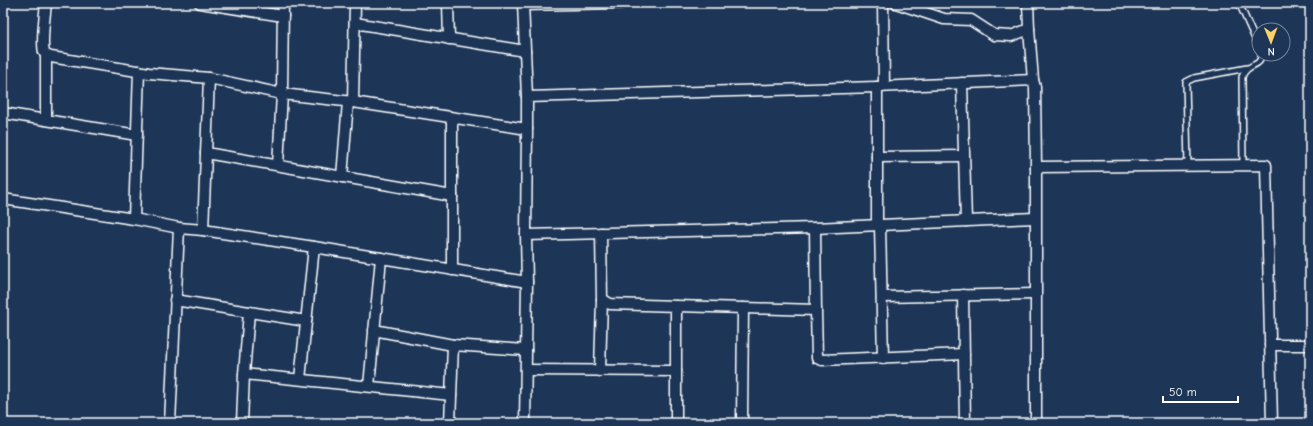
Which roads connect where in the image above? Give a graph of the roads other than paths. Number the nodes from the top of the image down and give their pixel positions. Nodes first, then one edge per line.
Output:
1 (46, 3) edge
2 (200, 3) edge
3 (283, 3) edge
4 (355, 3) edge
5 (448, 3) edge
6 (620, 3) edge
7 (882, 3) edge
8 (896, 3) edge
9 (1028, 3) edge
10 (1239, 3) edge
11 (212, 4) edge
12 (524, 4) edge
13 (282, 16) junction
14 (355, 23) junction
15 (1029, 29) junction
16 (1251, 30) edge
17 (449, 38) junction
18 (525, 51) junction
19 (46, 56) junction
20 (1258, 62) edge
21 (1247, 68) junction
22 (139, 70) junction
23 (210, 78) junction
24 (1033, 80) junction
25 (962, 84) junction
26 (880, 87) junction
27 (282, 94) junction
28 (527, 97) junction
29 (350, 102) junction
30 (3, 113) edge
31 (452, 118) junction
32 (46, 120) junction
33 (527, 129) junction
34 (137, 135) junction
35 (206, 153) junction
36 (964, 156) junction
37 (877, 157) junction
38 (278, 165) junction
39 (1242, 165) junction
40 (1188, 166) junction
41 (1036, 167) junction
42 (342, 177) junction
43 (452, 196) junction
44 (3, 199) edge
45 (1035, 218) junction
46 (134, 219) junction
47 (966, 220) junction
48 (878, 225) junction
49 (179, 228) junction
50 (815, 228) junction
51 (203, 230) junction
52 (601, 233) junction
53 (526, 235) junction
54 (314, 247) junction
55 (381, 258) junction
56 (452, 270) junction
57 (527, 282) junction
58 (1035, 294) junction
59 (963, 295) junction
60 (882, 297) junction
61 (175, 300) junction
62 (602, 300) junction
63 (676, 306) junction
64 (743, 308) junction
65 (816, 310) junction
66 (248, 312) junction
67 (306, 321) junction
68 (374, 330) junction
69 (453, 345) junction
70 (1270, 345) junction
71 (1310, 345) edge
72 (526, 350) junction
73 (964, 354) junction
74 (883, 358) junction
75 (526, 370) junction
76 (600, 371) junction
77 (676, 371) junction
78 (244, 374) junction
79 (300, 379) junction
80 (369, 386) junction
81 (451, 395) junction
82 (170, 423) edge
83 (242, 423) edge
84 (450, 423) edge
85 (525, 423) edge
86 (676, 423) edge
87 (742, 423) edge
88 (965, 423) edge
89 (1036, 423) edge
90 (1272, 423) edge

1 - 19 street
2 - 11 street
3 - 13 street
4 - 14 street
5 - 17 street
6 - 12 street
7 - 26 street
8 - 15 street
9 - 15 street
10 - 16 lane
11 - 13 street
12 - 18 street
13 - 27 street
14 - 17 street
14 - 29 street
15 - 24 street
17 - 18 street
18 - 28 street
19 - 22 street
19 - 32 street
20 - 21 lane
21 - 39 lane
21 - 40 lane
22 - 23 street
22 - 34 street
23 - 27 street
23 - 35 street
24 - 25 street
24 - 41 street
25 - 26 street
25 - 36 street
26 - 28 street
26 - 37 street
27 - 29 street
27 - 38 street
28 - 33 street
29 - 31 street
29 - 42 street
30 - 32 street
31 - 33 street
31 - 43 street
32 - 34 street
33 - 53 street
34 - 46 street
35 - 38 street
35 - 51 street
36 - 37 street
36 - 47 street
37 - 48 street
38 - 42 street
39 - 40 street
39 - 70 street
40 - 41 street
41 - 45 street
42 - 43 street
43 - 56 street
44 - 46 street
45 - 47 street
45 - 58 street
46 - 49 street
47 - 48 street
48 - 50 street
48 - 60 street
49 - 51 street
49 - 61 street
50 - 52 street
50 - 65 street
51 - 54 street
52 - 53 street
52 - 62 street
53 - 57 street
54 - 55 street
54 - 67 street
55 - 56 street
55 - 68 street
56 - 57 street
57 - 72 street
58 - 59 street
58 - 89 street
59 - 60 street
59 - 73 street
60 - 74 street
61 - 66 street
61 - 82 street
62 - 63 street
62 - 76 street
63 - 64 street
63 - 77 street
64 - 65 street
64 - 87 street
65 - 74 street
66 - 67 street
66 - 78 street
67 - 79 street
68 - 69 street
68 - 80 street
69 - 72 street
69 - 81 street
70 - 71 street
70 - 90 street
72 - 75 street
73 - 74 street
73 - 88 street
75 - 76 street
75 - 85 street
76 - 77 street
77 - 86 street
78 - 79 street
78 - 83 street
79 - 80 street
80 - 81 street
81 - 84 street

